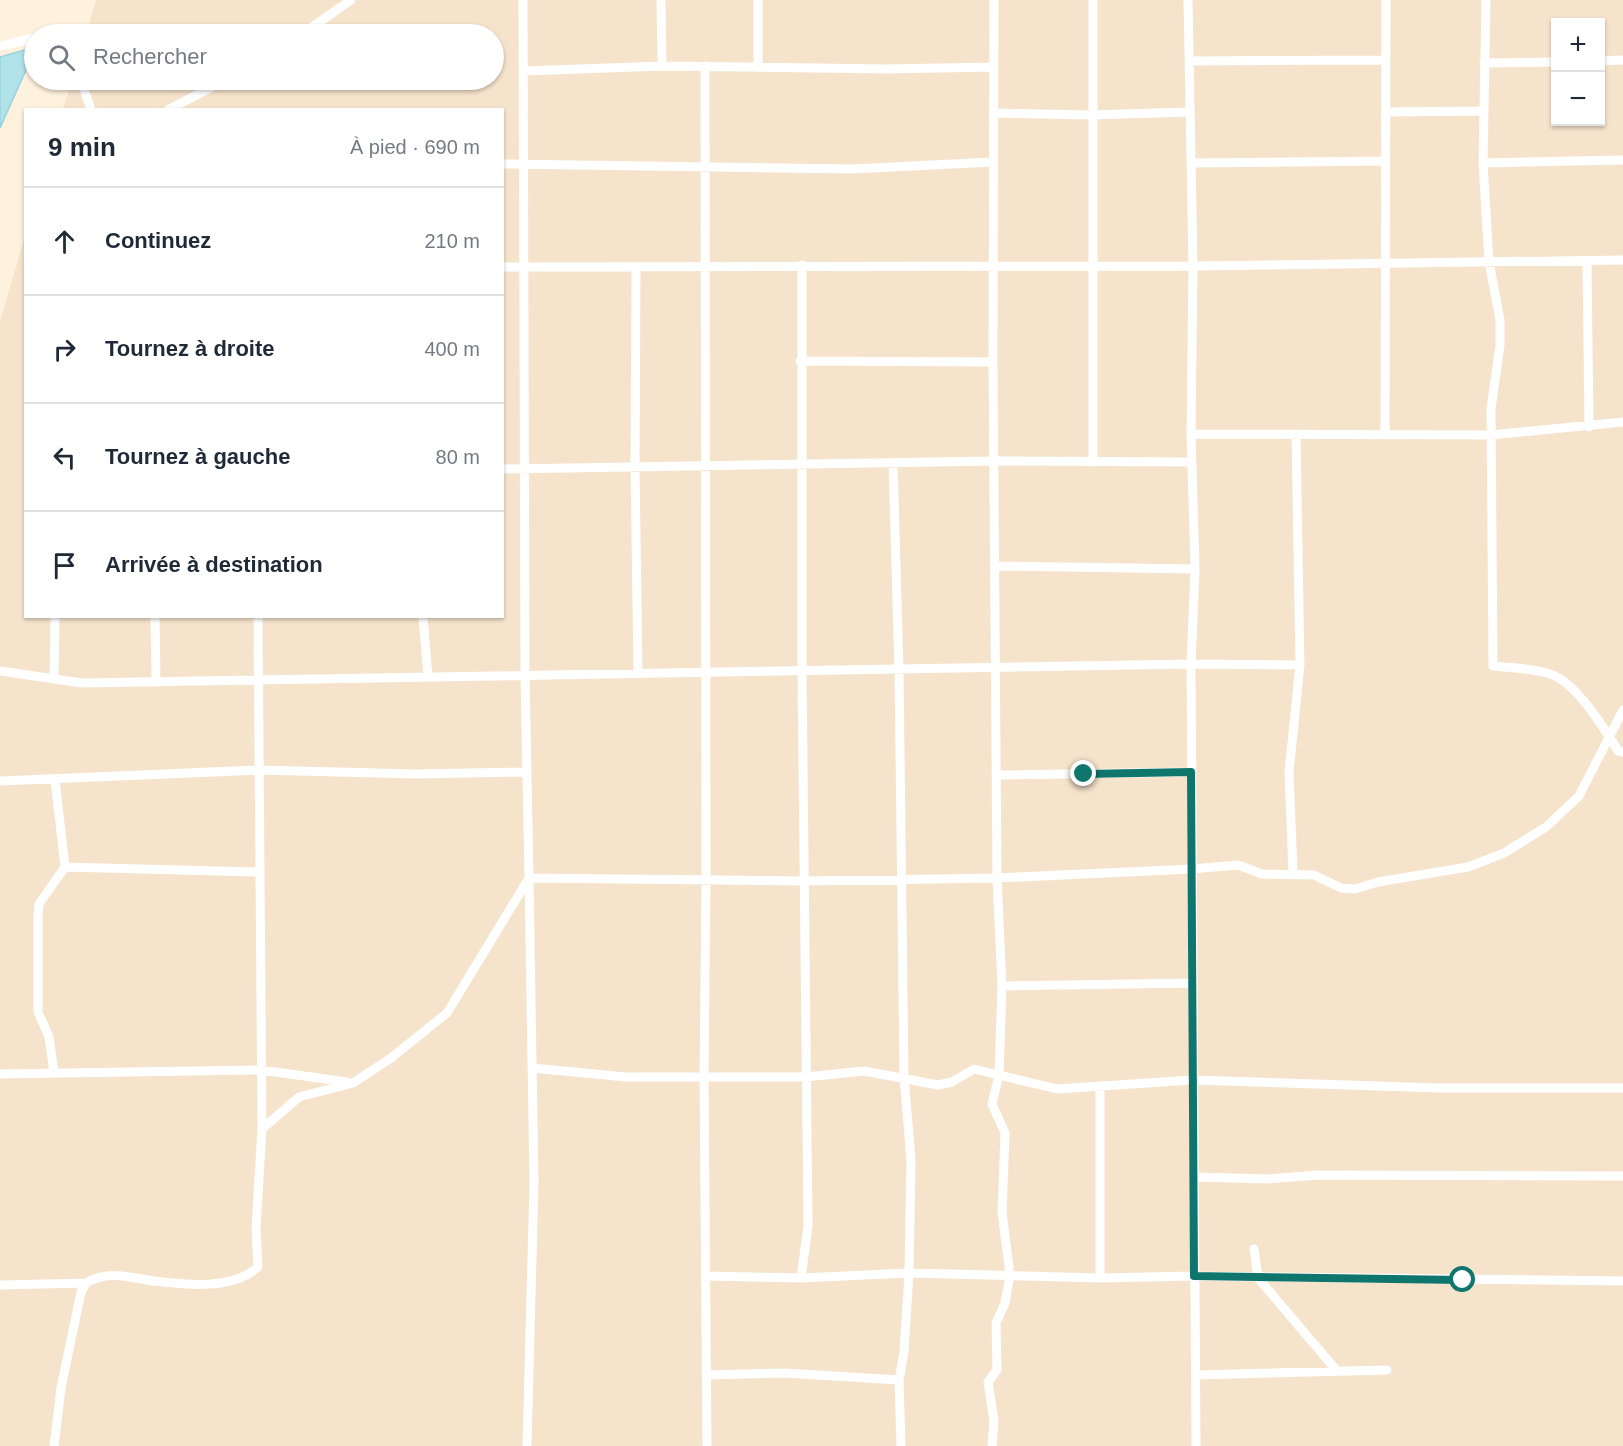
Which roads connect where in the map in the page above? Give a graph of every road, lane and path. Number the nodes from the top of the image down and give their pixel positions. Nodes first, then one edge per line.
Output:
1 (351, 0) edge
2 (523, 0) edge
3 (661, 0) edge
4 (758, 0) edge
5 (993, 0) edge
6 (1093, 0) edge
7 (1188, 0) edge
8 (1386, 0) edge
9 (1486, 0) edge
10 (316, 24) edge
11 (24, 40) edge
12 (0, 46) edge
13 (1385, 60) junction
14 (1605, 60) edge
15 (1623, 60) edge
16 (1189, 61) junction
17 (1551, 62) edge
18 (1484, 63) junction
19 (662, 66) junction
20 (705, 66) junction
21 (994, 67) junction
22 (758, 68) junction
23 (524, 71) junction
24 (84, 90) edge
25 (206, 90) edge
26 (90, 108) edge
27 (172, 108) edge
28 (1483, 111) junction
29 (1189, 112) junction
30 (1385, 112) junction
31 (993, 113) junction
32 (1092, 115) junction
33 (1623, 160) edge
34 (1384, 161) junction
35 (992, 162) junction
36 (524, 163) junction
37 (1191, 163) junction
38 (1483, 163) junction
39 (504, 164) edge
40 (704, 166) junction
41 (1623, 260) edge
42 (1587, 261) junction
43 (1489, 262) junction
44 (1387, 263) junction
45 (802, 265) junction
46 (993, 265) junction
47 (1093, 266) junction
48 (1193, 266) junction
49 (504, 267) edge
50 (525, 267) junction
51 (636, 267) junction
52 (706, 267) junction
53 (800, 361) junction
54 (993, 362) junction
55 (1623, 422) edge
56 (1589, 427) junction
57 (1191, 434) junction
58 (1296, 434) junction
59 (1385, 434) junction
60 (1491, 435) junction
61 (994, 461) junction
62 (1093, 462) junction
63 (1191, 462) junction
64 (893, 463) junction
65 (802, 464) junction
66 (706, 466) junction
67 (635, 467) junction
68 (504, 469) edge
69 (524, 469) junction
70 (996, 566) junction
71 (1195, 569) junction
72 (55, 618) edge
73 (155, 618) edge
74 (258, 618) edge
75 (423, 618) edge
76 (1191, 664) junction
77 (1300, 665) junction
78 (997, 669) junction
79 (899, 670) junction
80 (0, 671) edge
81 (802, 671) junction
82 (706, 672) junction
83 (638, 673) junction
84 (525, 675) junction
85 (428, 676) junction
86 (54, 677) junction
87 (258, 680) junction
88 (156, 682) junction
89 (1623, 710) edge
90 (1608, 735) junction
91 (1623, 752) edge
92 (259, 770) junction
93 (527, 772) junction
94 (1191, 772) junction
95 (998, 775) junction
96 (55, 780) junction
97 (0, 781) edge
98 (65, 867) junction
99 (1192, 869) junction
100 (260, 872) junction
101 (1293, 873) junction
102 (529, 878) junction
103 (997, 878) junction
104 (900, 879) junction
105 (706, 880) junction
106 (803, 881) junction
107 (1192, 982) junction
108 (1002, 986) junction
109 (532, 1068) junction
110 (261, 1070) junction
111 (54, 1072) junction
112 (0, 1074) edge
113 (999, 1075) junction
114 (704, 1077) junction
115 (806, 1077) junction
116 (903, 1077) junction
117 (1192, 1080) junction
118 (353, 1083) junction
119 (1100, 1087) junction
120 (1623, 1088) edge
121 (262, 1129) junction
122 (1623, 1176) edge
123 (1195, 1177) junction
124 (1254, 1249) dead end
125 (909, 1272) junction
126 (1010, 1275) junction
127 (707, 1276) junction
128 (1194, 1276) junction
129 (801, 1278) junction
130 (1100, 1278) junction
131 (1258, 1278) junction
132 (1623, 1281) edge
133 (86, 1283) junction
134 (0, 1285) edge
135 (1387, 1370) dead end
136 (1337, 1371) junction
137 (707, 1375) junction
138 (1196, 1375) junction
139 (898, 1380) junction
140 (54, 1446) edge
141 (527, 1446) edge
142 (707, 1446) edge
143 (901, 1446) edge
144 (992, 1446) edge
145 (1196, 1446) edge

1 - 10 street
2 - 23 street
3 - 19 street
4 - 22 street
5 - 21 street
6 - 32 street
7 - 16 street
8 - 13 street
9 - 18 street
11 - 12 street
13 - 16 street
13 - 30 street
14 - 15 street
16 - 29 street
17 - 18 street
18 - 28 street
19 - 20 street
19 - 23 street
20 - 22 street
20 - 40 street
21 - 22 street
21 - 31 street
23 - 36 street
24 - 26 street
25 - 27 street
28 - 30 street
28 - 38 street
29 - 32 street
29 - 37 street
30 - 34 street
31 - 32 street
31 - 35 street
32 - 47 street
33 - 38 street
34 - 37 street
34 - 44 street
35 - 40 street
35 - 46 street
36 - 39 street
36 - 40 street
36 - 50 street
37 - 48 street
38 - 43 street
40 - 52 street
41 - 42 street
42 - 43 street
42 - 56 street
43 - 44 street
43 - 60 street
44 - 48 street
44 - 59 street
45 - 46 street
45 - 52 street
45 - 53 street
46 - 47 street
46 - 54 street
47 - 48 street
47 - 62 street
48 - 57 street
49 - 50 street
50 - 51 street
50 - 69 street
51 - 52 street
51 - 67 street
52 - 66 street
53 - 54 street
53 - 65 street
54 - 61 street
55 - 56 street
56 - 60 street
57 - 58 street
57 - 63 street
58 - 59 street
58 - 77 street
59 - 60 street
60 - 90 street
61 - 62 street
61 - 64 street
61 - 70 street
62 - 63 street
63 - 71 street
64 - 65 street
64 - 79 street
65 - 66 street
65 - 81 street
66 - 67 street
66 - 82 street
67 - 69 street
67 - 83 street
68 - 69 street
69 - 84 street
70 - 71 street
70 - 78 street
71 - 76 street
72 - 86 street
73 - 88 street
74 - 87 street
75 - 85 street
76 - 77 street
76 - 78 street
76 - 94 street
77 - 101 street
78 - 79 street
78 - 95 street
79 - 81 street
79 - 104 street
80 - 86 street
81 - 82 street
81 - 106 street
82 - 83 street
82 - 105 street
83 - 84 street
84 - 85 street
84 - 93 street
85 - 87 street
86 - 88 street
87 - 88 street
87 - 92 street
89 - 90 street
90 - 91 street
90 - 101 street
92 - 93 street
92 - 96 street
92 - 100 street
93 - 102 street
94 - 95 street
94 - 99 street
95 - 103 street
96 - 97 street
96 - 98 street
98 - 100 street
98 - 111 street
99 - 101 street
99 - 103 street
99 - 107 street
100 - 110 street
102 - 105 street
102 - 109 street
102 - 118 street
103 - 104 street
103 - 108 street
104 - 106 street
104 - 116 street
105 - 106 street
105 - 114 street
106 - 115 street
107 - 108 street
107 - 117 street
108 - 113 street
109 - 114 street
109 - 141 street
110 - 111 street
110 - 118 street
110 - 121 street
111 - 112 street
113 - 116 street
113 - 119 street
113 - 126 street
114 - 115 street
114 - 127 street
115 - 116 street
115 - 129 street
116 - 125 street
117 - 119 street
117 - 120 street
117 - 123 street
118 - 121 street
119 - 130 street
121 - 133 street
122 - 123 street
123 - 128 street
124 - 131 street
125 - 126 street
125 - 129 street
125 - 139 street
126 - 130 street
126 - 144 street
127 - 129 street
127 - 137 street
128 - 130 street
128 - 131 street
128 - 138 street
131 - 132 street
131 - 136 street
133 - 134 street
133 - 140 street
135 - 136 street
136 - 138 street
137 - 139 street
137 - 142 street
138 - 145 street
139 - 143 street

